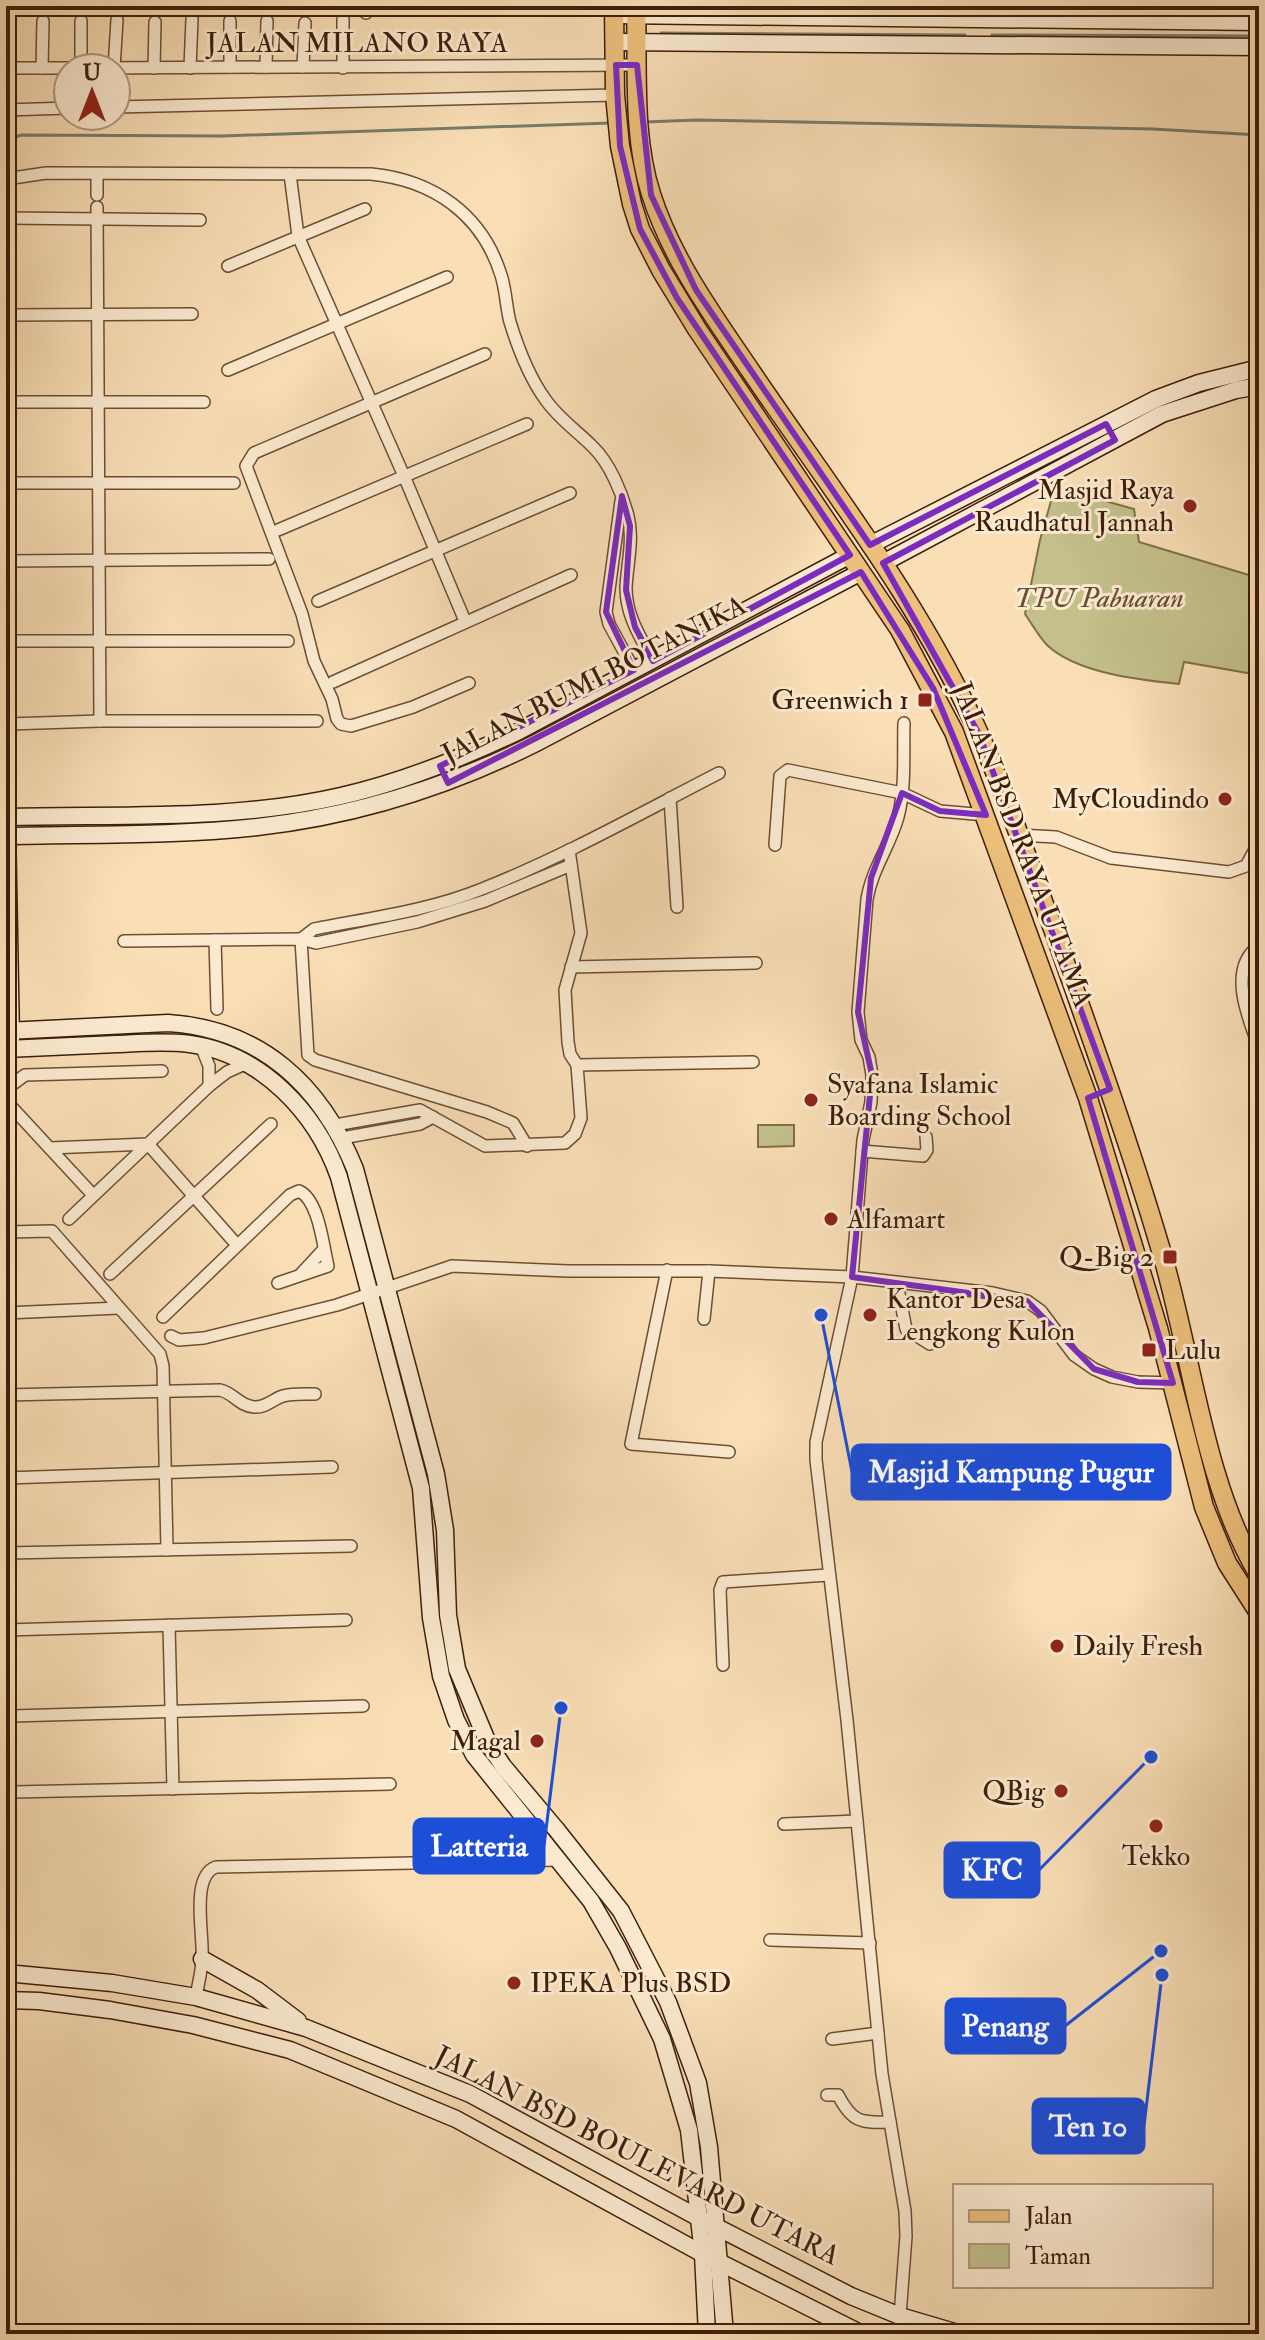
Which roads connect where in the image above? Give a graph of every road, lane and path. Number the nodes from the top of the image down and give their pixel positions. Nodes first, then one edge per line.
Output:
1 (614, 10) edge
2 (636, 11) edge
3 (192, 19) dead end
4 (343, 19) dead end
5 (117, 20) dead end
6 (978, 20) junction
7 (43, 21) dead end
8 (81, 21) dead end
9 (230, 21) dead end
10 (267, 21) dead end
11 (155, 22) dead end
12 (1259, 22) edge
13 (7, 23) edge
14 (305, 23) dead end
15 (615, 42) junction
16 (637, 43) junction
17 (978, 46) junction
18 (1259, 47) edge
19 (81, 52) edge
20 (115, 52) edge
21 (616, 65) junction
22 (637, 65) junction
23 (230, 67) junction
24 (266, 67) junction
25 (303, 67) junction
26 (6, 68) edge
27 (42, 68) junction
28 (52, 68) edge
29 (132, 68) edge
30 (154, 68) junction
31 (190, 68) junction
32 (343, 68) junction
33 (615, 98) junction
34 (132, 107) edge
35 (52, 109) edge
36 (6, 110) edge
37 (290, 174) junction
38 (97, 175) junction
39 (6, 179) edge
40 (97, 207) junction
41 (365, 209) dead end
42 (6, 218) edge
43 (200, 220) dead end
44 (298, 236) junction
45 (228, 266) dead end
46 (447, 277) dead end
47 (192, 314) dead end
48 (6, 315) edge
49 (98, 315) junction
50 (337, 322) junction
51 (485, 354) dead end
52 (1259, 368) edge
53 (228, 370) dead end
54 (1259, 386) edge
55 (6, 402) edge
56 (99, 402) junction
57 (204, 402) dead end
58 (370, 402) junction
59 (527, 424) dead end
60 (1106, 424) junction
61 (1115, 440) junction
62 (404, 476) junction
63 (99, 482) junction
64 (6, 483) edge
65 (234, 483) dead end
66 (570, 493) dead end
67 (622, 496) junction
68 (278, 530) dead end
69 (870, 545) junction
70 (435, 551) junction
71 (850, 555) junction
72 (269, 559) dead end
73 (98, 560) junction
74 (6, 561) edge
75 (883, 563) junction
76 (861, 572) junction
77 (571, 575) dead end
78 (318, 601) dead end
79 (465, 621) junction
80 (6, 641) edge
81 (99, 641) junction
82 (288, 641) dead end
83 (653, 661) junction
84 (634, 670) junction
85 (333, 682) dead end
86 (469, 683) dead end
87 (100, 721) junction
88 (317, 721) dead end
89 (904, 723) dead end
90 (8, 724) edge
91 (440, 766) junction
92 (719, 773) dead end
93 (448, 783) junction
94 (902, 793) junction
95 (670, 798) junction
96 (986, 815) junction
97 (7, 817) edge
98 (1019, 835) junction
99 (7, 836) edge
100 (1259, 842) edge
101 (775, 845) dead end
102 (569, 850) junction
103 (1254, 862) edge
104 (571, 865) junction
105 (677, 907) dead end
106 (301, 939) junction
107 (215, 940) junction
108 (124, 941) dead end
109 (1259, 946) edge
110 (756, 963) dead end
111 (571, 967) junction
112 (217, 1009) dead end
113 (9, 1031) edge
114 (201, 1046) junction
115 (1259, 1047) edge
116 (9, 1048) edge
117 (753, 1062) dead end
118 (247, 1063) junction
119 (577, 1065) junction
120 (162, 1071) dead end
121 (209, 1086) junction
122 (6, 1089) edge
123 (1110, 1089) junction
124 (1088, 1098) junction
125 (6, 1101) edge
126 (271, 1124) dead end
127 (338, 1131) junction
128 (926, 1137) dead end
129 (148, 1144) junction
130 (527, 1146) junction
131 (50, 1148) junction
132 (862, 1151) junction
133 (93, 1195) junction
134 (194, 1196) junction
135 (69, 1219) dead end
136 (6, 1232) edge
137 (237, 1245) junction
138 (667, 1270) junction
139 (709, 1271) junction
140 (110, 1274) dead end
141 (852, 1277) junction
142 (278, 1283) dead end
143 (897, 1283) junction
144 (389, 1289) junction
145 (370, 1295) junction
146 (119, 1308) junction
147 (6, 1313) edge
148 (163, 1317) dead end
149 (704, 1319) dead end
150 (171, 1336) dead end
151 (930, 1344) dead end
152 (1173, 1383) junction
153 (163, 1391) junction
154 (315, 1394) dead end
155 (6, 1395) edge
156 (729, 1452) dead end
157 (332, 1467) dead end
158 (165, 1473) junction
159 (6, 1478) edge
160 (426, 1530) junction
161 (445, 1530) junction
162 (351, 1546) dead end
163 (167, 1550) junction
164 (6, 1553) edge
165 (828, 1575) junction
166 (1259, 1575) edge
167 (1259, 1613) edge
168 (346, 1620) dead end
169 (169, 1625) junction
170 (6, 1630) edge
171 (723, 1665) dead end
172 (363, 1706) dead end
173 (171, 1711) junction
174 (12, 1716) dead end
175 (390, 1784) dead end
176 (173, 1789) junction
177 (13, 1792) dead end
178 (857, 1821) junction
179 (784, 1824) dead end
180 (560, 1860) junction
181 (770, 1940) dead end
182 (870, 1943) junction
183 (202, 1959) junction
184 (6, 1973) edge
185 (196, 1997) junction
186 (6, 2000) edge
187 (306, 2028) junction
188 (878, 2033) junction
189 (832, 2039) dead end
190 (827, 2095) dead end
191 (890, 2122) junction
192 (699, 2218) junction
193 (716, 2226) junction
194 (703, 2254) junction
195 (720, 2262) junction
196 (900, 2316) junction
197 (707, 2334) edge
198 (725, 2334) edge
199 (862, 2334) edge
200 (961, 2334) edge

1 - 2 main road
1 - 15 main road, JALAN BSD RAYA UTAMA
2 - 6 main road
2 - 16 main road, JALAN BSD RAYA UTAMA
3 - 31 street
4 - 32 street
5 - 20 street
6 - 12 main road
6 - 17 main road
7 - 27 street
8 - 19 street
9 - 23 street
10 - 24 street
11 - 30 street
13 - 26 street
14 - 25 street
15 - 16 main road
15 - 21 main road, JALAN BSD RAYA UTAMA
16 - 17 main road
16 - 22 main road, JALAN BSD RAYA UTAMA
17 - 18 main road
21 - 22 street, JALAN MILANO RAYA
21 - 32 street, JALAN MILANO RAYA
21 - 33 main road, JALAN BSD RAYA UTAMA
22 - 69 main road, JALAN BSD RAYA UTAMA
23 - 24 street, JALAN MILANO RAYA
23 - 31 street, JALAN MILANO RAYA
24 - 25 street, JALAN MILANO RAYA
25 - 32 street, JALAN MILANO RAYA
26 - 27 street
27 - 28 street
29 - 30 street, JALAN MILANO RAYA
30 - 31 street, JALAN MILANO RAYA
33 - 34 street
33 - 71 main road, JALAN BSD RAYA UTAMA
35 - 36 street
37 - 38 street
37 - 44 street
37 - 67 street
38 - 39 street
38 - 40 street
40 - 42 street
40 - 43 street
40 - 49 street
41 - 44 street
44 - 45 street
44 - 50 street
46 - 50 street
47 - 49 street
48 - 49 street
49 - 56 street
50 - 53 street
50 - 58 street
51 - 58 street
52 - 60 main road
54 - 61 main road
55 - 56 street
56 - 57 street
56 - 63 street
58 - 62 street
58 - 86 street
59 - 62 street
60 - 61 main road
60 - 69 main road
61 - 75 main road
62 - 68 street
62 - 70 street
63 - 64 street
63 - 65 street
63 - 73 street
66 - 70 street
67 - 83 street
67 - 84 street
69 - 75 main road, JALAN BSD RAYA UTAMA
70 - 78 street
70 - 79 street
71 - 76 main road, JALAN BSD RAYA UTAMA
71 - 83 main road, JALAN BUMI BOTANIKA
72 - 73 street
73 - 74 street
73 - 81 street
75 - 98 main road, JALAN BSD RAYA UTAMA
76 - 93 main road, JALAN BUMI BOTANIKA
76 - 96 main road, JALAN BSD RAYA UTAMA
77 - 79 street
79 - 85 street
80 - 81 street
81 - 82 street
81 - 87 street
83 - 84 main road, JALAN BUMI BOTANIKA
84 - 91 main road, JALAN BUMI BOTANIKA
87 - 88 street
87 - 90 street
89 - 94 street
91 - 93 main road
91 - 97 main road, JALAN BUMI BOTANIKA
92 - 95 street
93 - 99 main road, JALAN BUMI BOTANIKA
94 - 96 street
94 - 101 street
94 - 132 street
95 - 102 street
95 - 105 street
96 - 124 main road, JALAN BSD RAYA UTAMA
97 - 99 main road
98 - 103 street
98 - 123 main road, JALAN BSD RAYA UTAMA
99 - 113 main road
100 - 103 street
102 - 104 street
102 - 106 street
104 - 106 street
104 - 111 street
106 - 107 street
106 - 130 street
107 - 108 street
107 - 112 street
109 - 115 street
110 - 111 street
111 - 119 street
113 - 116 main road
113 - 127 main road
114 - 116 main road
114 - 118 main road
114 - 121 street
117 - 119 street
118 - 121 street
118 - 145 main road
119 - 130 street
120 - 122 street
121 - 129 street
123 - 124 main road
123 - 166 main road, JALAN BSD RAYA UTAMA
124 - 152 main road, JALAN BSD RAYA UTAMA
125 - 131 street
126 - 134 street
127 - 130 street
127 - 144 main road
128 - 132 street
129 - 131 street
129 - 133 street
129 - 134 street
131 - 133 street
132 - 141 street
133 - 135 street
134 - 137 street
134 - 140 street
136 - 146 street
137 - 142 street
137 - 148 street
138 - 139 street
138 - 144 street
138 - 156 street
139 - 141 street
139 - 149 street
141 - 143 street
141 - 165 street
143 - 151 street
143 - 152 street
144 - 145 street
144 - 161 main road
145 - 150 street
145 - 160 main road
146 - 147 street
146 - 153 street
152 - 167 main road, JALAN BSD RAYA UTAMA
153 - 154 street
153 - 155 street
153 - 158 street
157 - 158 street
158 - 159 street
158 - 163 street
160 - 161 main road
160 - 180 main road
161 - 193 main road
162 - 163 street
163 - 164 street
165 - 171 street
165 - 178 street
168 - 169 street
169 - 170 street
169 - 173 street
172 - 173 street
173 - 174 street
173 - 176 street
175 - 176 street
176 - 177 street
178 - 179 street
178 - 182 street
180 - 183 street
180 - 192 main road
181 - 182 street
182 - 188 street
183 - 185 street
183 - 187 main road
184 - 185 main road, JALAN BSD BOULEVARD UTARA
185 - 187 main road, JALAN BSD BOULEVARD UTARA
186 - 194 main road, JALAN BSD BOULEVARD UTARA
187 - 192 main road, JALAN BSD BOULEVARD UTARA
188 - 189 street
188 - 191 street
190 - 191 street
191 - 196 street
192 - 193 main road, JALAN BSD BOULEVARD UTARA
192 - 194 main road
193 - 195 main road
193 - 196 main road, JALAN BSD BOULEVARD UTARA
194 - 195 main road, JALAN BSD BOULEVARD UTARA
194 - 197 main road
195 - 198 main road
195 - 199 main road, JALAN BSD BOULEVARD UTARA
196 - 200 main road, JALAN BSD BOULEVARD UTARA

